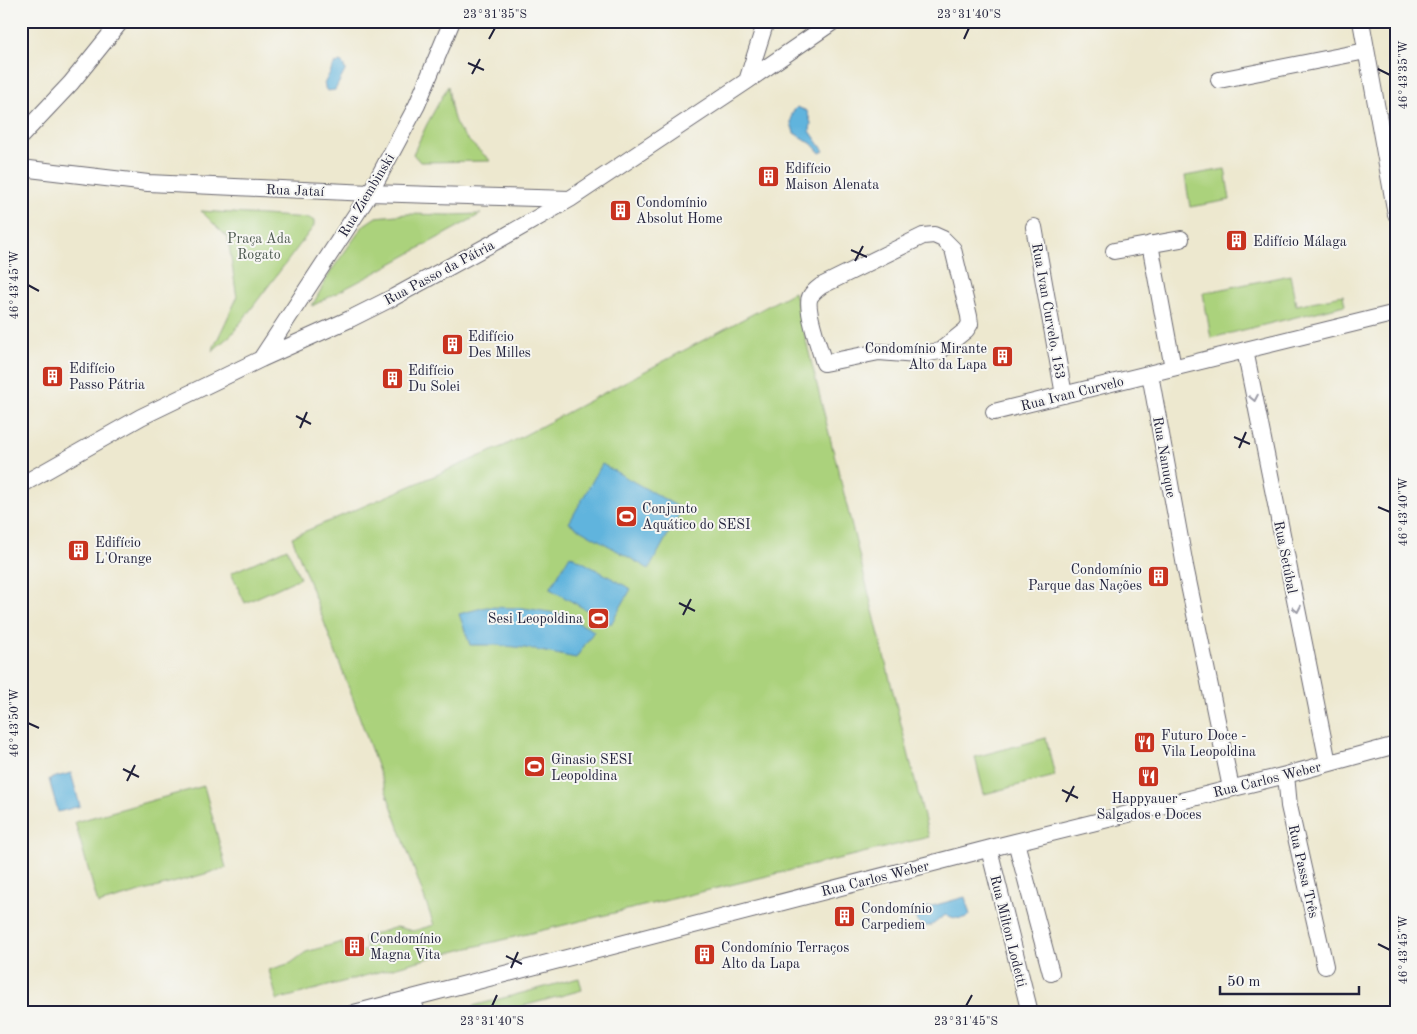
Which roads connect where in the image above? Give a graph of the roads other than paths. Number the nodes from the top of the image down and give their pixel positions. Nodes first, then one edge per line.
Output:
1 (121, 21) edge
2 (452, 21) edge
3 (766, 21) edge
4 (834, 21) edge
5 (1361, 21) edge
6 (1366, 51) junction
7 (1219, 80) dead end
8 (747, 82) junction
9 (21, 136) edge
10 (21, 168) edge
11 (370, 193) junction
12 (570, 199) junction
13 (1396, 214) edge
14 (1034, 227) dead end
15 (1181, 239) dead end
16 (1150, 244) junction
17 (1114, 252) dead end
18 (1396, 313) edge
19 (1245, 350) junction
20 (917, 355) joint
21 (261, 359) junction
22 (1173, 368) junction
23 (1150, 374) junction
24 (1064, 395) junction
25 (994, 412) dead end
26 (21, 485) edge
27 (1396, 746) edge
28 (1328, 763) junction
29 (1286, 775) junction
30 (1230, 788) junction
31 (1016, 842) junction
32 (989, 849) junction
33 (1325, 966) dead end
34 (1051, 972) dead end
35 (414, 1005) edge
36 (354, 1013) edge
37 (1030, 1013) edge

1 - 9 street
2 - 11 street, Rua Ziembinski
3 - 8 street
4 - 8 street, Rua Passo da Pátria
5 - 6 street
6 - 7 street
6 - 13 street
8 - 12 street, Rua Passo da Pátria
10 - 11 street, Rua Jataí
11 - 12 street, Rua Jataí
11 - 21 street, Rua Ziembinski
12 - 21 street, Rua Passo da Pátria
14 - 24 street, Rua Ivan Curvelo, 153
15 - 16 street
16 - 17 street
16 - 22 street
18 - 19 street
19 - 22 street
19 -> 28 street, Rua Setúbal
20 - 20 street
21 - 26 street, Rua Passo da Pátria
22 - 23 street
23 - 24 street, Rua Ivan Curvelo
23 - 30 street, Rua Nanuque
24 - 25 street, Rua Ivan Curvelo
27 - 28 street, Rua Carlos Weber
28 - 29 street, Rua Carlos Weber
29 - 30 street, Rua Carlos Weber
29 - 33 street, Rua Passa Três
30 - 31 street, Rua Carlos Weber
31 - 32 street, Rua Carlos Weber
31 - 34 street
32 - 35 street, Rua Carlos Weber
32 - 37 street, Rua Milton Lodetti
35 - 36 street, Rua Carlos Weber

